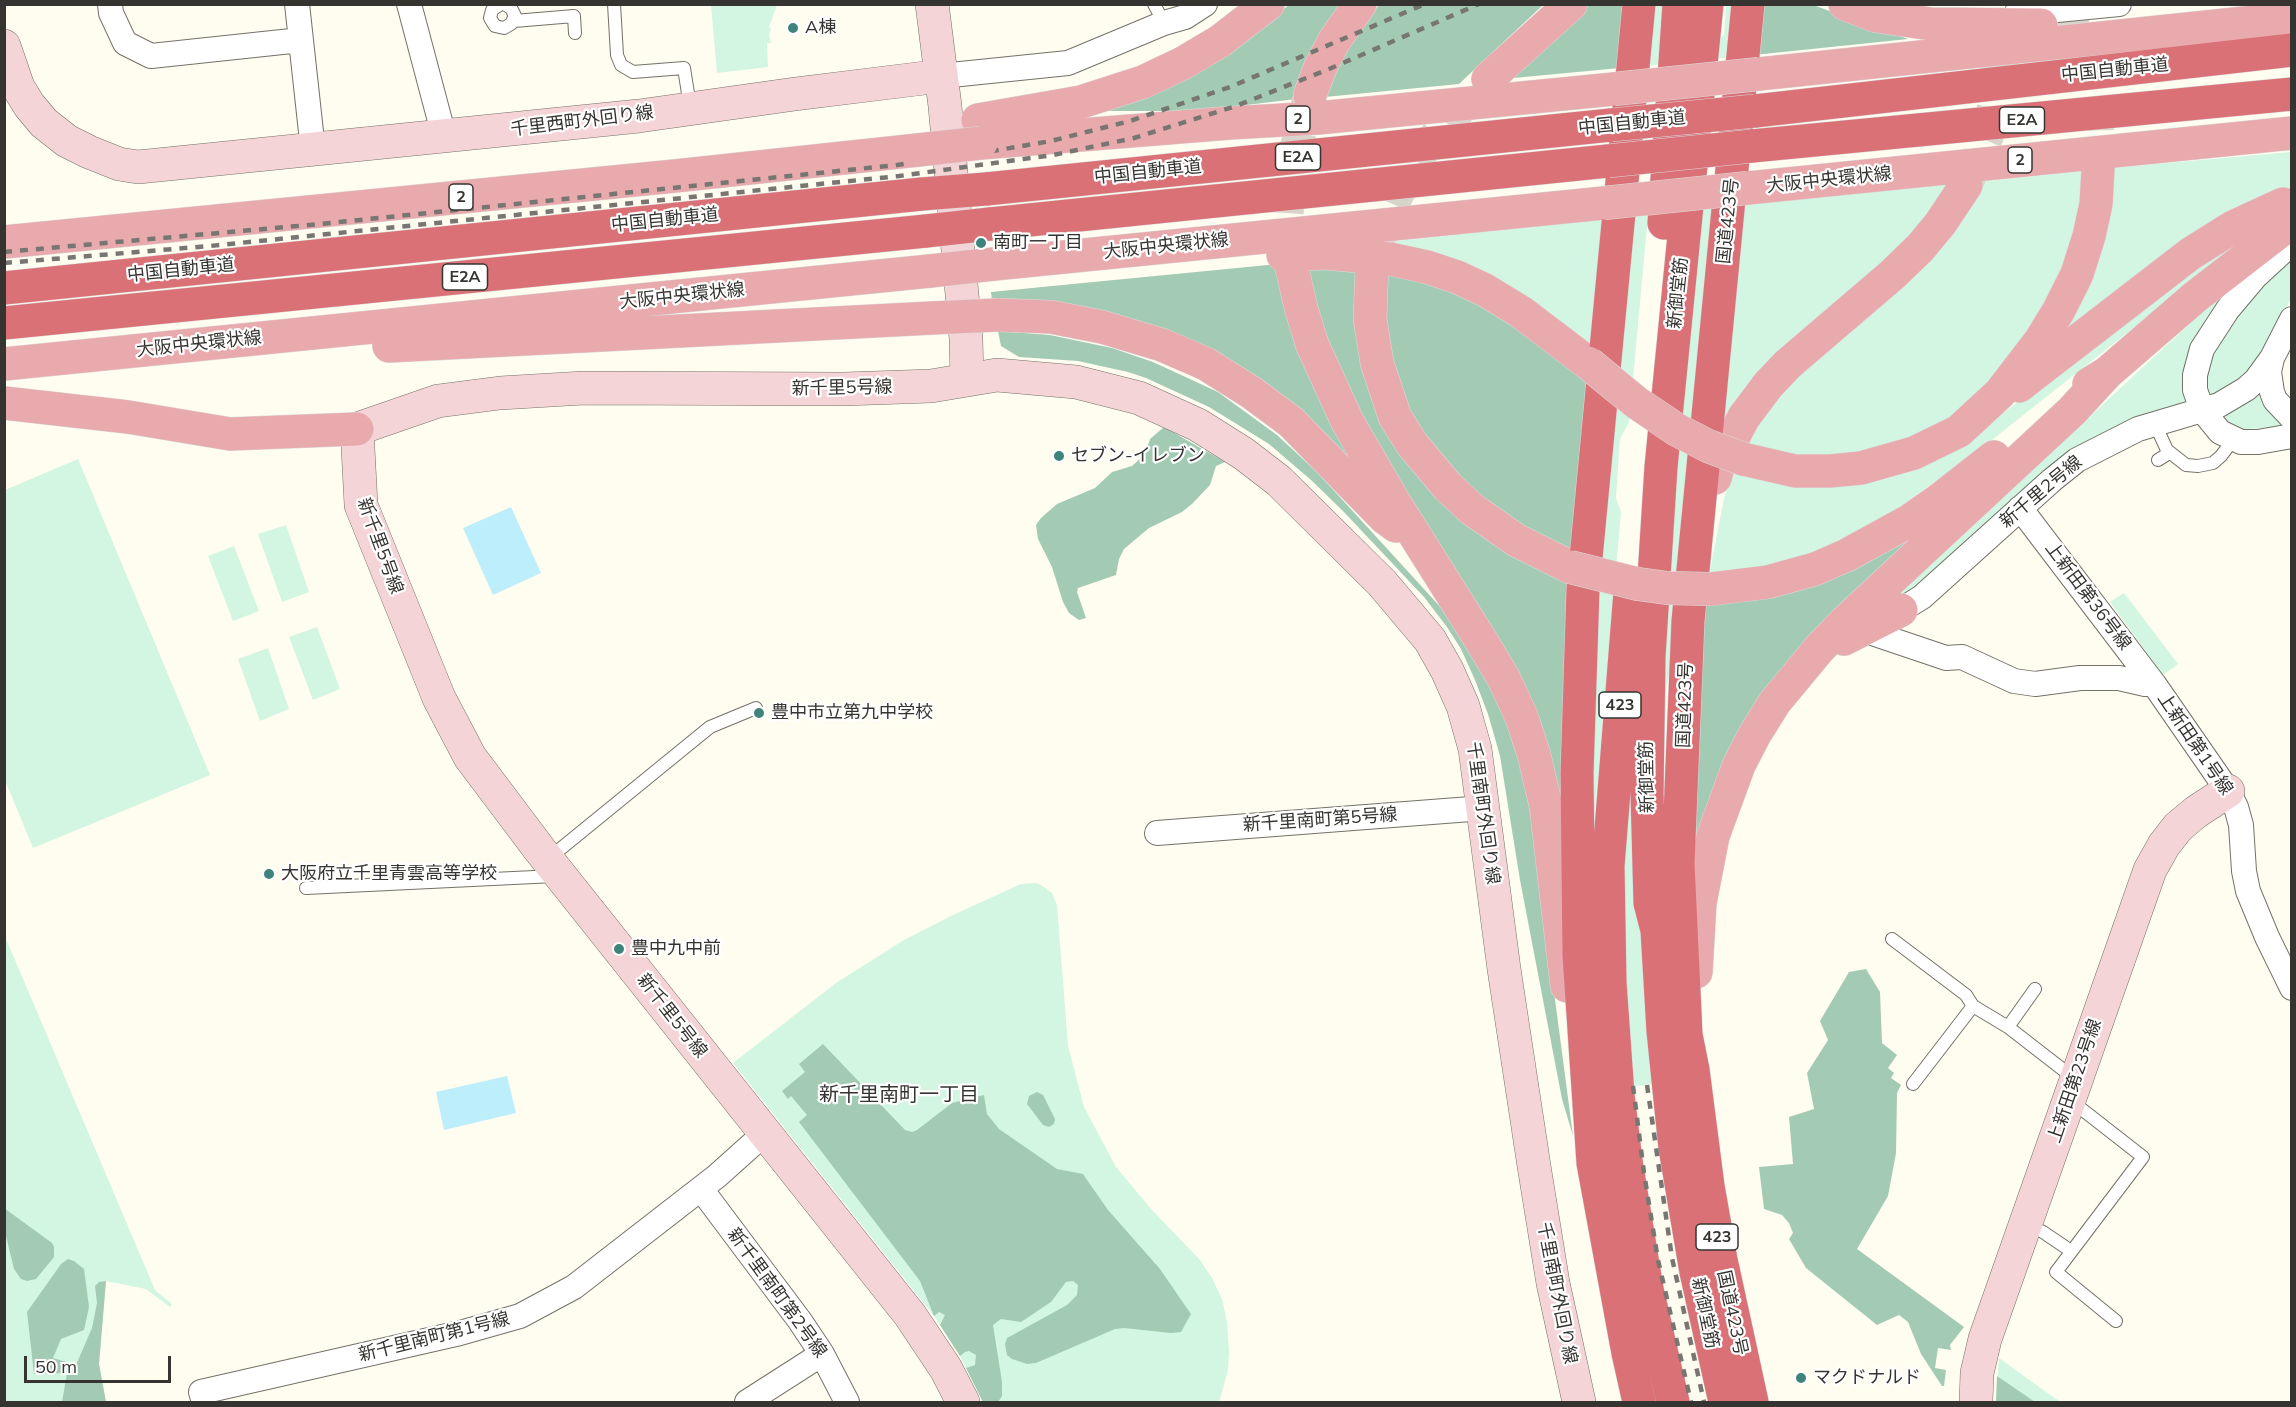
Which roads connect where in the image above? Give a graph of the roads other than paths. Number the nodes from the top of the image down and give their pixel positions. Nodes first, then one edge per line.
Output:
1 (110, 4) edge
2 (297, 4) edge
3 (409, 4) edge
4 (503, 4) edge
5 (614, 4) edge
6 (932, 4) edge
7 (1205, 4) edge
8 (1360, 4) edge
9 (1570, 4) edge
10 (1640, 4) edge
11 (1679, 4) edge
12 (1707, 4) edge
13 (1748, 4) edge
14 (1845, 4) edge
15 (2119, 4) edge
16 (1267, 7) edge
17 (1159, 14) edge
18 (2285, 19) edge
19 (514, 21) junction
20 (1930, 24) junction
21 (575, 33) dead end
22 (301, 40) junction
23 (4, 46) edge
24 (2292, 50) edge
25 (941, 76) junction
26 (1488, 79) tunnel mouth
27 (2292, 94) edge
28 (1310, 95) tunnel mouth
29 (690, 108) junction
30 (980, 132) junction
31 (2292, 133) edge
32 (444, 136) junction
33 (313, 150) junction
34 (2098, 170) tunnel mouth
35 (1966, 185) tunnel mouth
36 (2288, 213) edge
37 (4, 242) edge
38 (2292, 243) edge
39 (1107, 252) junction
40 (1292, 264) tunnel mouth
41 (1372, 267) tunnel mouth
42 (4, 288) edge
43 (2292, 319) edge
44 (4, 323) edge
45 (132, 351) junction
46 (2272, 358) junction
47 (4, 364) edge
48 (2107, 373) junction
49 (967, 380) junction
50 (4, 403) edge
51 (2202, 410) junction
52 (2292, 418) edge
53 (2155, 424) junction
54 (357, 429) junction
55 (1959, 431) junction
56 (2292, 436) edge
57 (2233, 440) junction
58 (2169, 453) junction
59 (2158, 460) dead end
60 (2020, 508) junction
61 (1440, 573) junction
62 (1697, 603) junction
63 (1901, 610) joint
64 (1863, 630) junction
65 (1802, 668) junction
66 (2154, 684) junction
67 (756, 708) dead end
68 (2228, 791) junction
69 (1484, 808) junction
70 (1157, 833) dead end
71 (555, 867) junction
72 (306, 888) dead end
73 (1657, 930) junction
74 (1892, 939) dead end
75 (2035, 988) dead end
76 (2292, 988) edge
77 (1973, 1006) junction
78 (2008, 1027) junction
79 (1693, 1070) junction
80 (1913, 1084) dead end
81 (2072, 1090) junction
82 (765, 1133) junction
83 (1593, 1163) junction
84 (701, 1189) junction
85 (2026, 1225) junction
86 (2071, 1251) junction
87 (2116, 1321) dead end
88 (822, 1354) junction
89 (204, 1402) edge
90 (747, 1402) edge
91 (847, 1402) edge
92 (963, 1402) edge
93 (1579, 1402) edge
94 (1639, 1402) edge
95 (1673, 1402) edge
96 (1725, 1402) edge
97 (1752, 1402) edge
98 (1976, 1402) edge

1 - 22 street
2 - 22 street
3 - 32 street
4 - 19 lane
4 - 19 lane
5 - 29 lane
6 - 25 street
7 - 17 street, 千里西町外回り線
8 - 28 main road
9 - 26 main road
10 - 83 highway, 423
11 - 95 highway, 新御堂筋 / 423
12 - 73 highway, 新御堂筋 / 423
13 - 62 highway, 国道423号 / 423
14 - 20 main road
15 - 20 street
16 - 30 main road
17 - 25 street, 千里西町外回り線
18 - 20 main road
18 - 30 main road, 2, bridge
19 - 21 lane
22 - 33 street
23 - 33 street, 千里西町外回り線
24 - 42 highway, 中国自動車道 / E2A, bridge
25 - 29 street, 千里西町外回り線
25 - 49 street
27 - 44 highway, 中国自動車道 / E2A, bridge
29 - 32 street, 千里西町外回り線
30 - 37 main road, 2, bridge
31 - 39 main road, 大阪中央環状線 / 2, bridge
32 - 33 street, 千里西町外回り線
34 - 55 main road
35 - 62 main road
36 - 48 main road
36 - 55 main road
38 - 51 street
39 - 45 main road, 大阪中央環状線 / 2, bridge
39 - 55 main road, bridge
40 - 61 main road
41 - 62 main road, bridge
43 - 46 street, 新千里2号線
45 - 47 main road, 大阪中央環状線 / 2
45 - 61 main road, bridge
46 - 51 street, 新千里2号線
46 - 52 street, 新千里2号線
48 - 62 main road
48 - 65 main road
49 - 54 street, 新千里5号線
49 - 69 street, 千里南町外回り線
50 - 54 main road
51 - 53 street, 新千里2号線
51 - 57 street
53 - 58 lane
53 - 60 street, 新千里2号線
54 - 71 street, 新千里5号線
56 - 57 street
57 - 58 lane
58 - 59 lane
60 - 63 street, 新千里2号線
60 - 66 street, 上新田第36号線
61 - 83 main road
62 - 73 highway
62 - 79 highway, 国道423号 / 423
63 - 64 main road
64 - 65 main road
64 - 66 street, 上新田第1号線
65 - 79 main road
66 - 68 street, 上新田第1号線
67 - 71 lane
68 - 76 street, 上新田第1号線
68 - 81 street, 上新田第23号線
69 - 70 street, 新千里南町第5号線
69 - 93 street, 千里南町外回り線
71 - 72 lane
71 - 82 street, 新千里5号線
73 - 96 highway, 新御堂筋 / 423
74 - 77 lane
75 - 78 lane
77 - 78 lane
77 - 80 lane
78 - 81 lane
79 - 97 highway, 国道423号 / 423
81 - 85 street, 上新田第23号線
81 - 86 lane
82 - 84 street, 新千里南町第1号線
82 - 92 street, 新千里5号線
83 - 94 highway, 423
84 - 88 street, 新千里南町第2号線
84 - 89 street, 新千里南町第1号線
85 - 86 lane
85 - 98 street, 上新田第23号線
86 - 87 lane
88 - 90 street
88 - 91 street, 新千里南町第2号線

